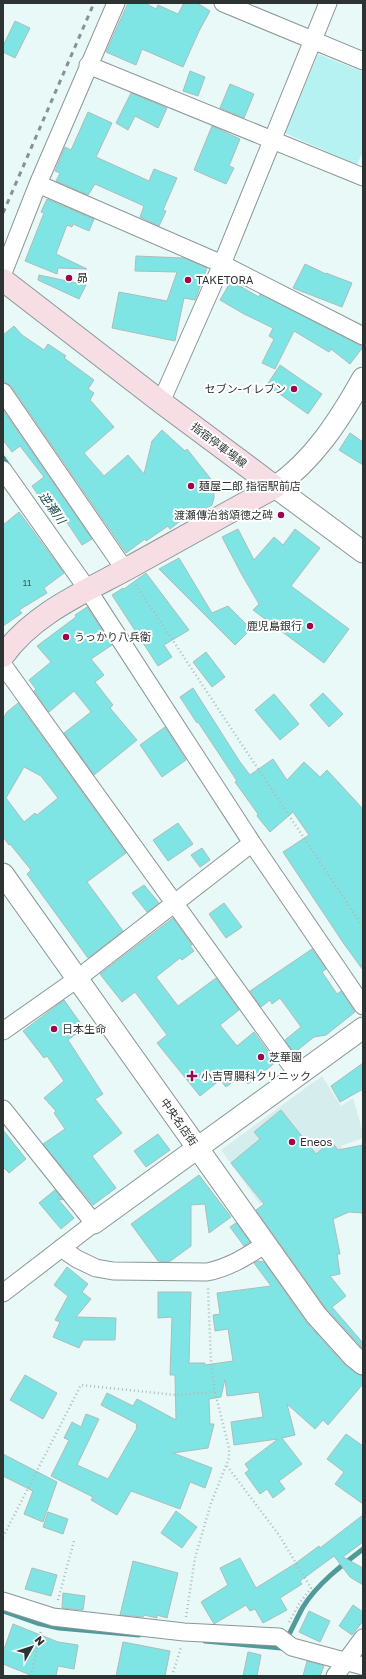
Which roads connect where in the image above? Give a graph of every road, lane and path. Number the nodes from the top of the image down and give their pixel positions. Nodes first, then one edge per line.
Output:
1 (116, 3) edge
2 (223, 3) edge
3 (328, 3) edge
4 (314, 41) junction
5 (363, 60) edge
6 (88, 65) junction
7 (273, 140) junction
8 (363, 177) edge
9 (38, 184) junction
10 (222, 264) junction
11 (3, 273) edge
12 (3, 280) edge
13 (363, 336) edge
14 (363, 378) edge
15 (3, 392) edge
16 (356, 400) edge
17 (161, 402) junction
18 (3, 470) edge
19 (275, 487) junction
20 (363, 552) edge
21 (125, 570) junction
22 (88, 590) junction
23 (3, 656) edge
24 (3, 665) edge
25 (252, 843) junction
26 (3, 874) edge
27 (174, 903) junction
28 (363, 927) edge
29 (77, 979) junction
30 (363, 1006) edge
31 (363, 1028) edge
32 (3, 1031) edge
33 (298, 1075) junction
34 (3, 1109) edge
35 (198, 1148) junction
36 (94, 1223) junction
37 (266, 1244) junction
38 (61, 1248) junction
39 (207, 1272) junction
40 (3, 1293) edge
41 (363, 1364) edge
42 (215, 1392) junction
43 (227, 1465) junction
44 (3, 1537) edge
45 (74, 1541) dead end
46 (3, 1601) edge
47 (48, 1623) junction
48 (184, 1632) junction
49 (363, 1638) edge
50 (285, 1642) junction
51 (180, 1650) dead end
52 (355, 1663) edge
53 (32, 1676) edge
54 (172, 1676) edge
55 (335, 1676) edge

1 - 6 street
2 - 4 street
3 - 4 street
4 - 5 street
4 - 7 street
6 - 7 street
6 - 9 street
7 - 8 street
7 - 10 street
9 - 10 street
9 - 11 street
10 - 13 street
10 - 17 street
12 - 17 main road, 指宿停車場線
14 - 16 street
15 - 21 street
16 - 19 street
17 - 19 main road, 指宿停車場線
18 - 22 street
19 - 20 street
19 - 21 main road
21 - 22 main road
21 - 28 path
22 - 23 main road
22 - 25 street
24 - 27 street
25 - 27 street
25 - 30 street
26 - 29 street, 中央名店街
27 - 29 street
27 - 33 street
29 - 32 street
29 - 35 street, 中央名店街
31 - 33 street
33 - 35 street
34 - 36 street
35 - 36 street
35 - 37 street, 中央名店街
36 - 38 street
37 - 39 street
37 - 41 street, 中央名店街
38 - 39 street
38 - 40 street
39 - 42 path
42 - 43 path
42 - 44 path
43 - 48 path
43 - 50 path
45 - 47 path
46 - 47 street
47 - 48 street
47 - 53 path
48 - 50 street
49 - 52 street
50 - 52 street
51 - 54 path
52 - 55 street

